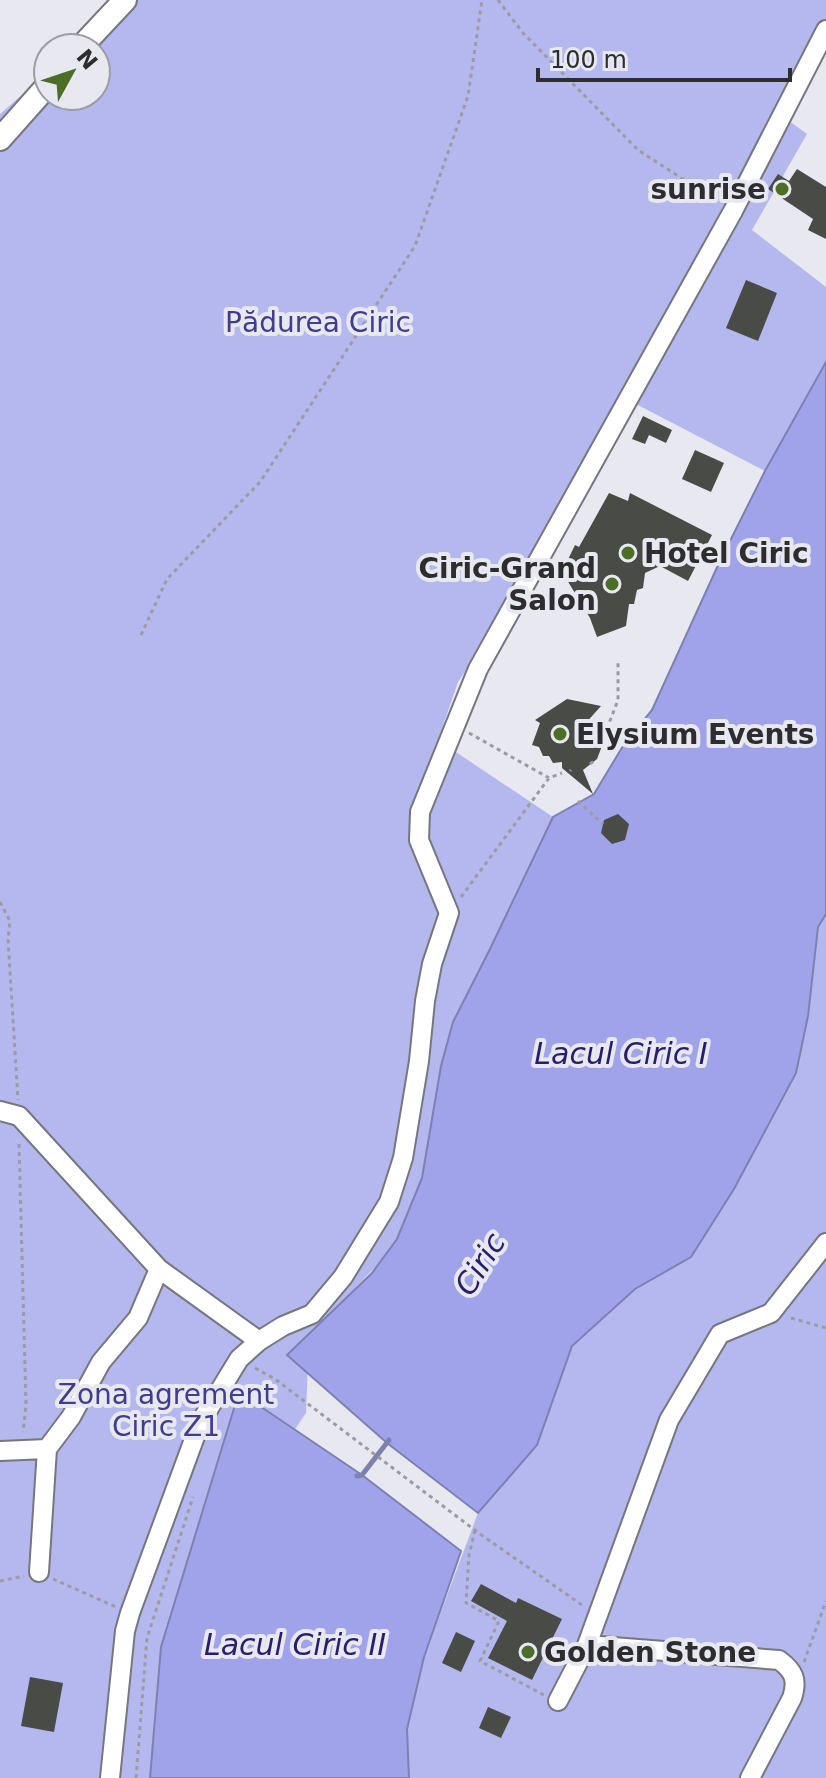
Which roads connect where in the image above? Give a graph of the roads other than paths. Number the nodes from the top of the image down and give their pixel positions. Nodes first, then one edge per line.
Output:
1 (125, 0) edge
2 (826, 30) edge
3 (95, 32) edge
4 (32, 103) edge
5 (0, 139) edge
6 (0, 1111) edge
7 (826, 1243) edge
8 (159, 1269) junction
9 (259, 1341) junction
10 (47, 1449) junction
11 (0, 1451) edge
12 (39, 1572) road end
13 (587, 1645) junction
14 (552, 1699) road end
15 (110, 1778) edge
16 (750, 1778) edge

1 - 3 main road
2 - 9 street
4 - 5 main road
6 - 8 street
7 - 13 street
8 - 9 street
8 - 10 street
9 - 15 street
10 - 11 street
10 - 12 street
13 - 14 street
13 - 16 street

